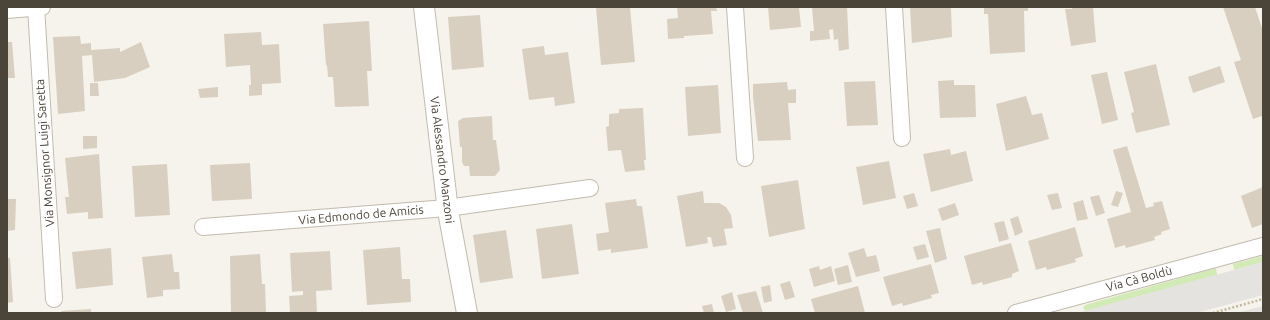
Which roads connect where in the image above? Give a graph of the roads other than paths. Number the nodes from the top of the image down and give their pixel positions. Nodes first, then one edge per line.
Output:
1 (36, 7) edge
2 (42, 7) edge
3 (424, 7) edge
4 (735, 7) edge
5 (894, 7) edge
6 (7, 10) edge
7 (902, 138) dead end
8 (745, 158) dead end
9 (590, 188) dead end
10 (447, 208) junction
11 (204, 227) dead end
12 (1263, 246) edge
13 (54, 299) dead end
14 (467, 313) edge
15 (1016, 313) edge

1 - 2 street
1 - 6 street
1 - 13 street, Via Monsignor Luigi Saretta
3 - 10 street, Via Alessandro Manzoni
4 - 8 street
5 - 7 street
9 - 10 street, Via Edmondo de Amicis
10 - 11 street, Via Edmondo de Amicis
10 - 14 street, Via Alessandro Manzoni
12 - 15 street, Via Cà Boldù

